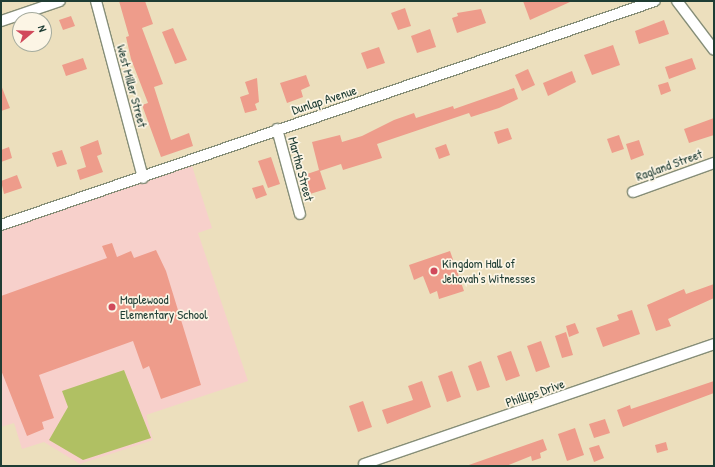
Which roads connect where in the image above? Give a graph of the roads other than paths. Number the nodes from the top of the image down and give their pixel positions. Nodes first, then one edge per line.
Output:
1 (60, 1) edge
2 (96, 1) edge
3 (655, 1) edge
4 (677, 1) edge
5 (1, 21) edge
6 (714, 50) edge
7 (277, 129) junction
8 (714, 163) edge
9 (143, 178) junction
10 (633, 192) dead end
11 (300, 214) dead end
12 (1, 225) edge
13 (714, 344) edge
14 (364, 464) dead end

1 - 5 street
2 - 9 street, West Miller Street
3 - 7 street, Dunlap Avenue
4 - 6 street
7 - 9 street, Dunlap Avenue
7 - 11 street, Martha Street
8 - 10 street, Ragland Street
9 - 12 street, Dunlap Avenue
13 - 14 street, Phillips Drive

